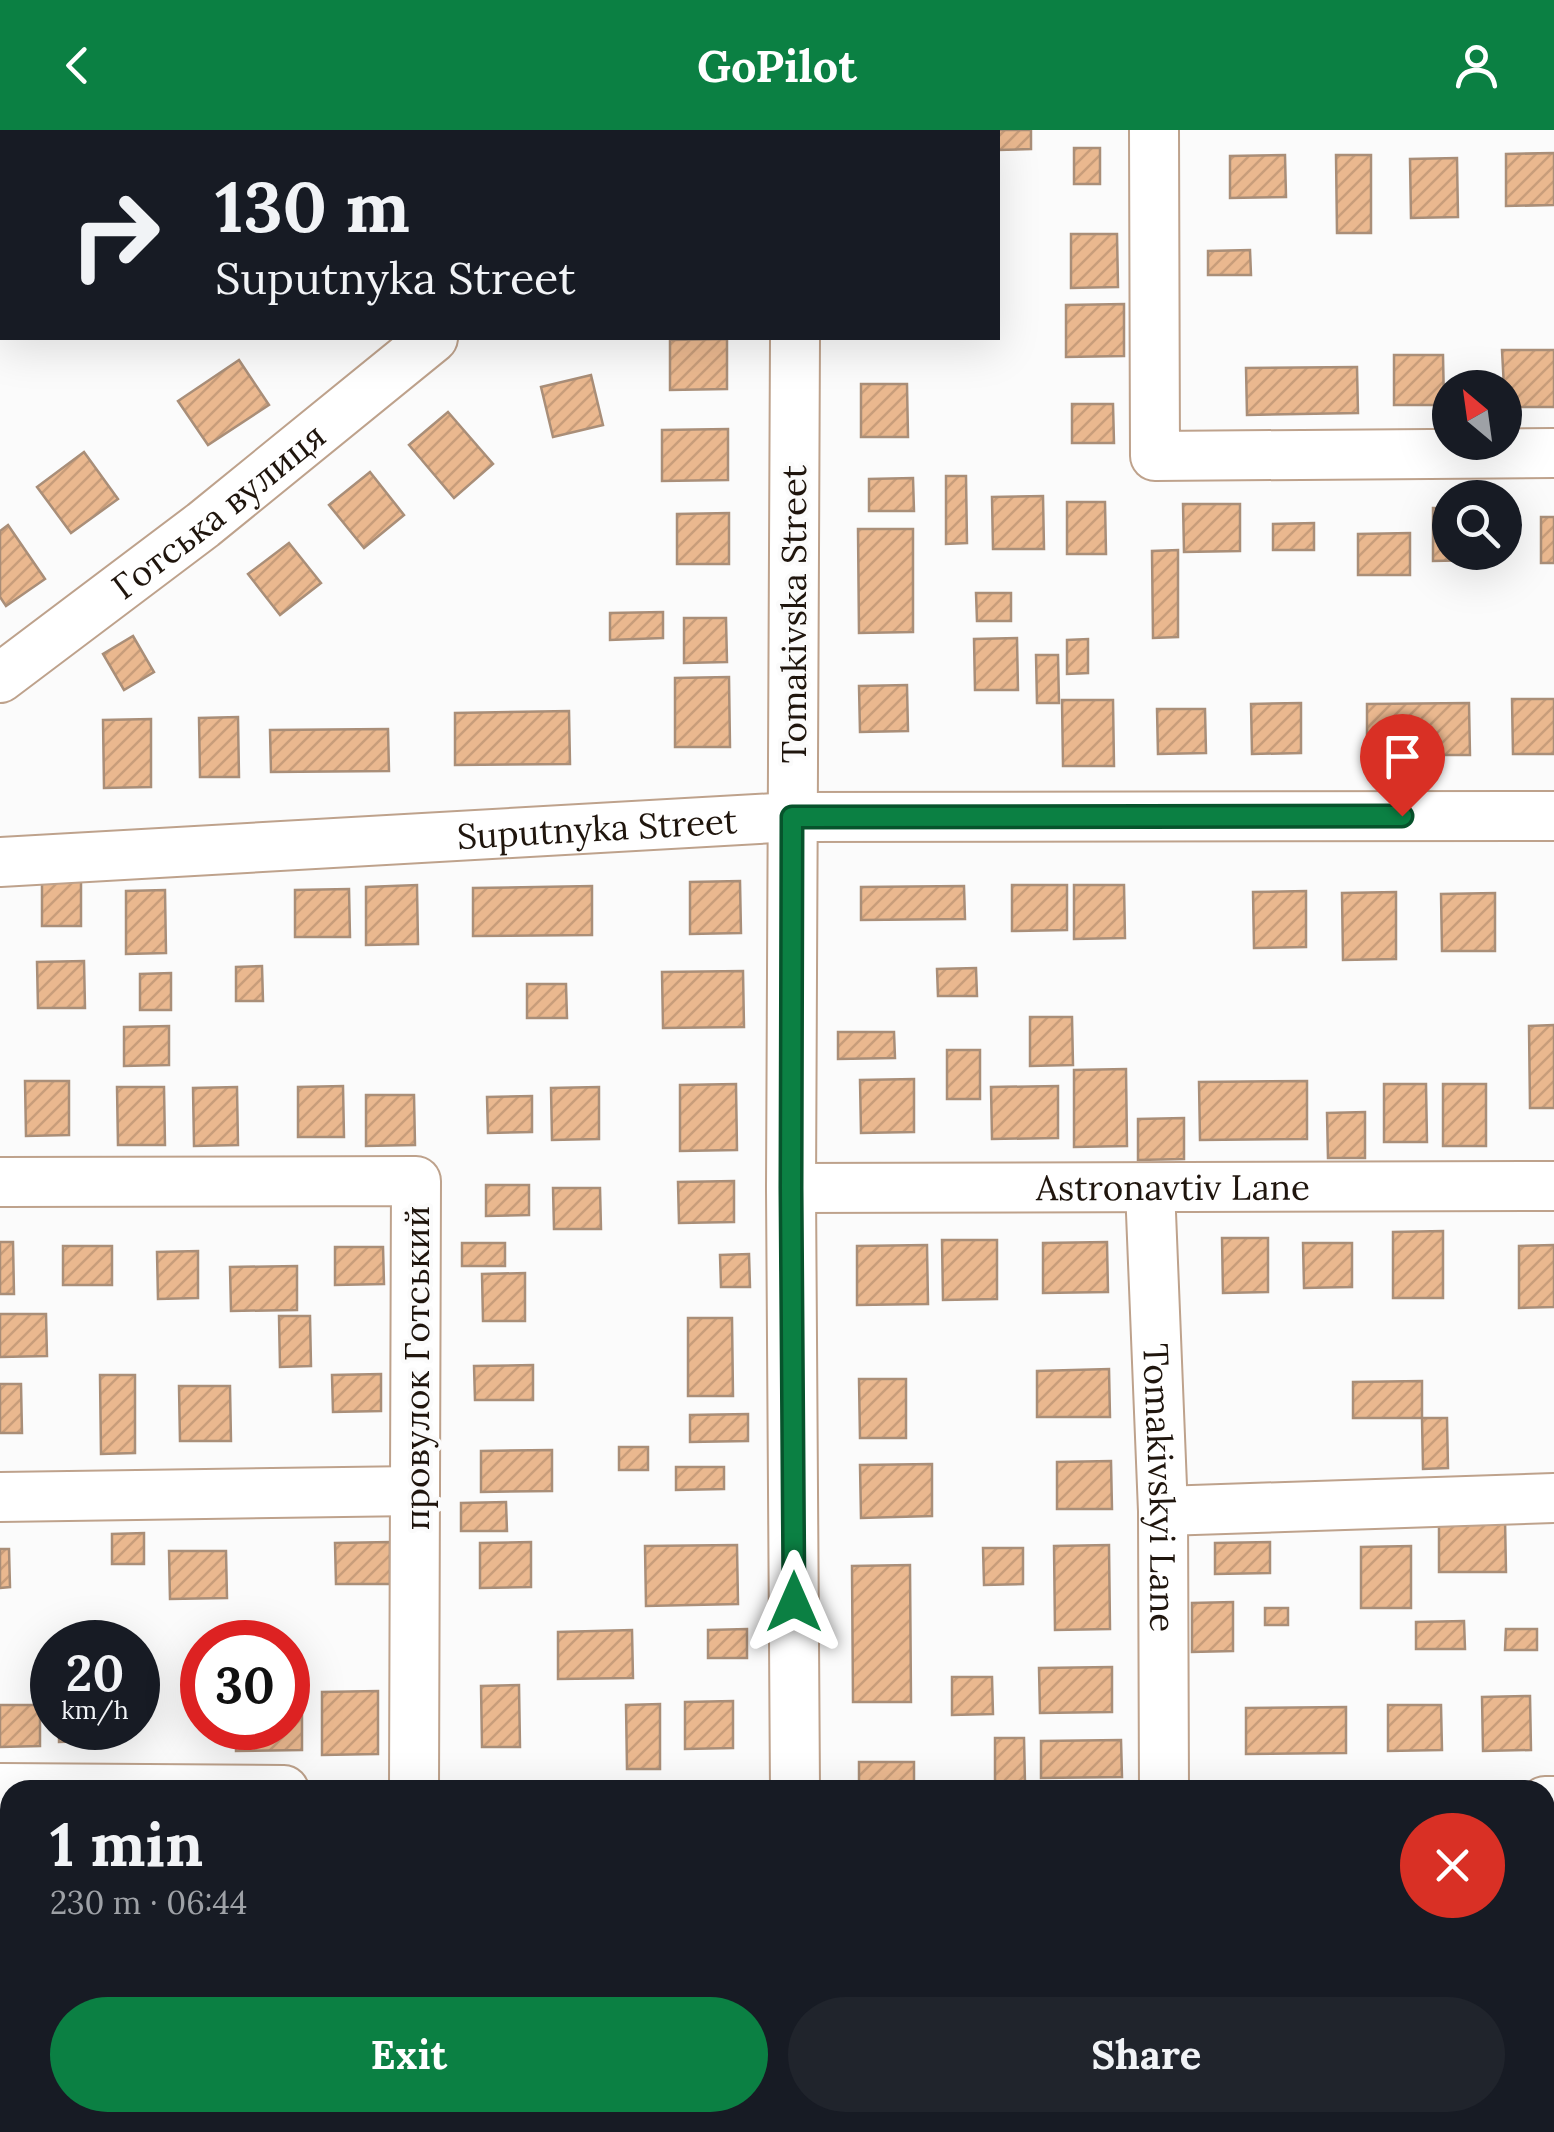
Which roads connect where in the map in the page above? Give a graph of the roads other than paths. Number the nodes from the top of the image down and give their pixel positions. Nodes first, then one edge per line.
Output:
1 (1154, 130) edge
2 (432, 340) edge
3 (795, 340) edge
4 (1554, 454) edge
5 (0, 678) edge
6 (1554, 816) edge
7 (792, 817) junction
8 (0, 862) edge
9 (0, 1182) edge
10 (1554, 1186) edge
11 (791, 1188) junction
12 (1150, 1188) junction
13 (415, 1491) junction
14 (0, 1496) edge
15 (1554, 1498) edge
16 (1163, 1511) junction
17 (414, 1780) edge
18 (796, 1780) edge
19 (1164, 1780) edge

1 - 4 street
2 - 5 street, Готська вулиця
3 - 7 street, Tomakivska Street
6 - 7 street, Suputnyka Street
7 - 8 street, Suputnyka Street
7 - 11 street, Tomakivska Street
9 - 13 street, провулок Готський
10 - 12 street, Astronavtiv Lane
11 - 12 street, Astronavtiv Lane
11 - 18 street, Tomakivska Street
12 - 16 street, Tomakivskyi Lane
13 - 14 street
13 - 17 street, провулок Готський
15 - 16 street
16 - 19 street, Tomakivskyi Lane

